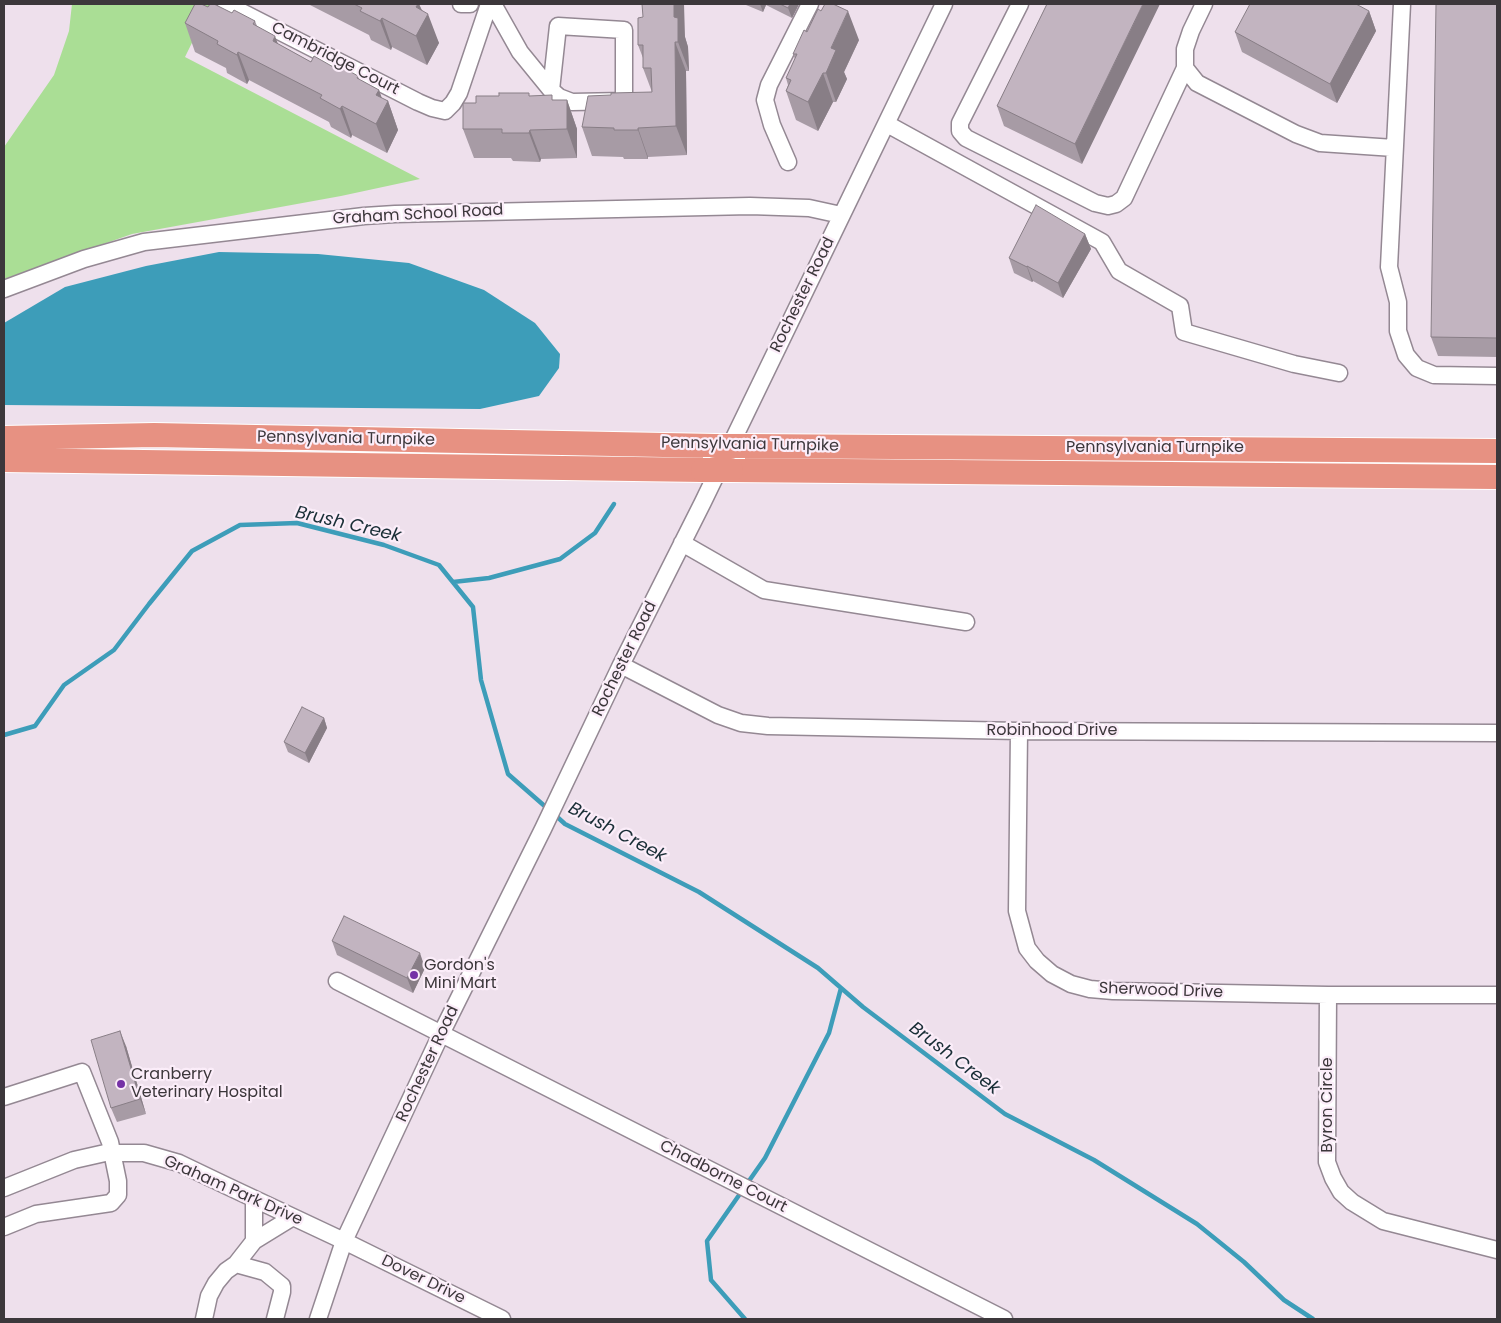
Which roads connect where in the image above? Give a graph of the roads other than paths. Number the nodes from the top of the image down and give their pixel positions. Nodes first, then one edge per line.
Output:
1 (226, 4) edge
2 (461, 4) edge
3 (470, 4) edge
4 (489, 4) edge
5 (494, 4) edge
6 (810, 4) edge
7 (944, 4) edge
8 (1020, 4) edge
9 (1204, 4) edge
10 (1402, 4) edge
11 (1185, 68) junction
12 (551, 90) junction
13 (887, 124) junction
14 (1394, 148) junction
15 (788, 162) dead end
16 (841, 215) junction
17 (4, 289) edge
18 (1339, 373) dead end
19 (1497, 376) edge
20 (4, 438) edge
21 (1497, 451) edge
22 (4, 460) edge
23 (1497, 476) edge
24 (682, 543) junction
25 (966, 622) dead end
26 (621, 665) junction
27 (1019, 731) junction
28 (1497, 733) edge
29 (337, 981) dead end
30 (1328, 995) junction
31 (1497, 995) edge
32 (441, 1034) junction
33 (4, 1097) edge
34 (112, 1153) junction
35 (4, 1188) edge
36 (254, 1198) junction
37 (293, 1217) junction
38 (4, 1227) edge
39 (344, 1241) junction
40 (254, 1242) junction
41 (1497, 1250) edge
42 (236, 1264) junction
43 (204, 1319) edge
44 (274, 1319) edge
45 (318, 1319) edge
46 (502, 1319) edge
47 (1004, 1319) edge

1 - 4 street, Cambridge Court
2 - 3 street
5 - 12 street
6 - 15 street
7 - 13 street, Rochester Road
8 - 11 street
9 - 11 street
10 - 14 street
11 - 14 street
12 - 12 street
13 - 16 street, Rochester Road
13 - 18 street
14 - 19 street
16 - 17 street, Graham School Road
16 - 24 street, Rochester Road
20 - 21 highway, Pennsylvania Turnpike, bridge
22 - 23 highway, Pennsylvania Turnpike, bridge
24 - 25 street
24 - 26 street, Rochester Road
26 - 27 street, Robinhood Drive
26 - 32 street, Rochester Road
27 - 28 street, Robinhood Drive
27 - 30 street, Sherwood Drive
29 - 32 street, Chadborne Court
30 - 31 street, Sherwood Drive
30 - 41 street, Byron Circle
32 - 39 street, Rochester Road
32 - 47 street, Chadborne Court
33 - 34 street
34 - 35 street, Graham Park Drive
34 - 36 street, Graham Park Drive
34 - 38 street
36 - 37 street, Graham Park Drive
36 - 40 street
37 - 39 street, Graham Park Drive
37 - 40 street
39 - 45 street, Rochester Road
39 - 46 street, Dover Drive
40 - 42 street
42 - 43 street
42 - 44 street

